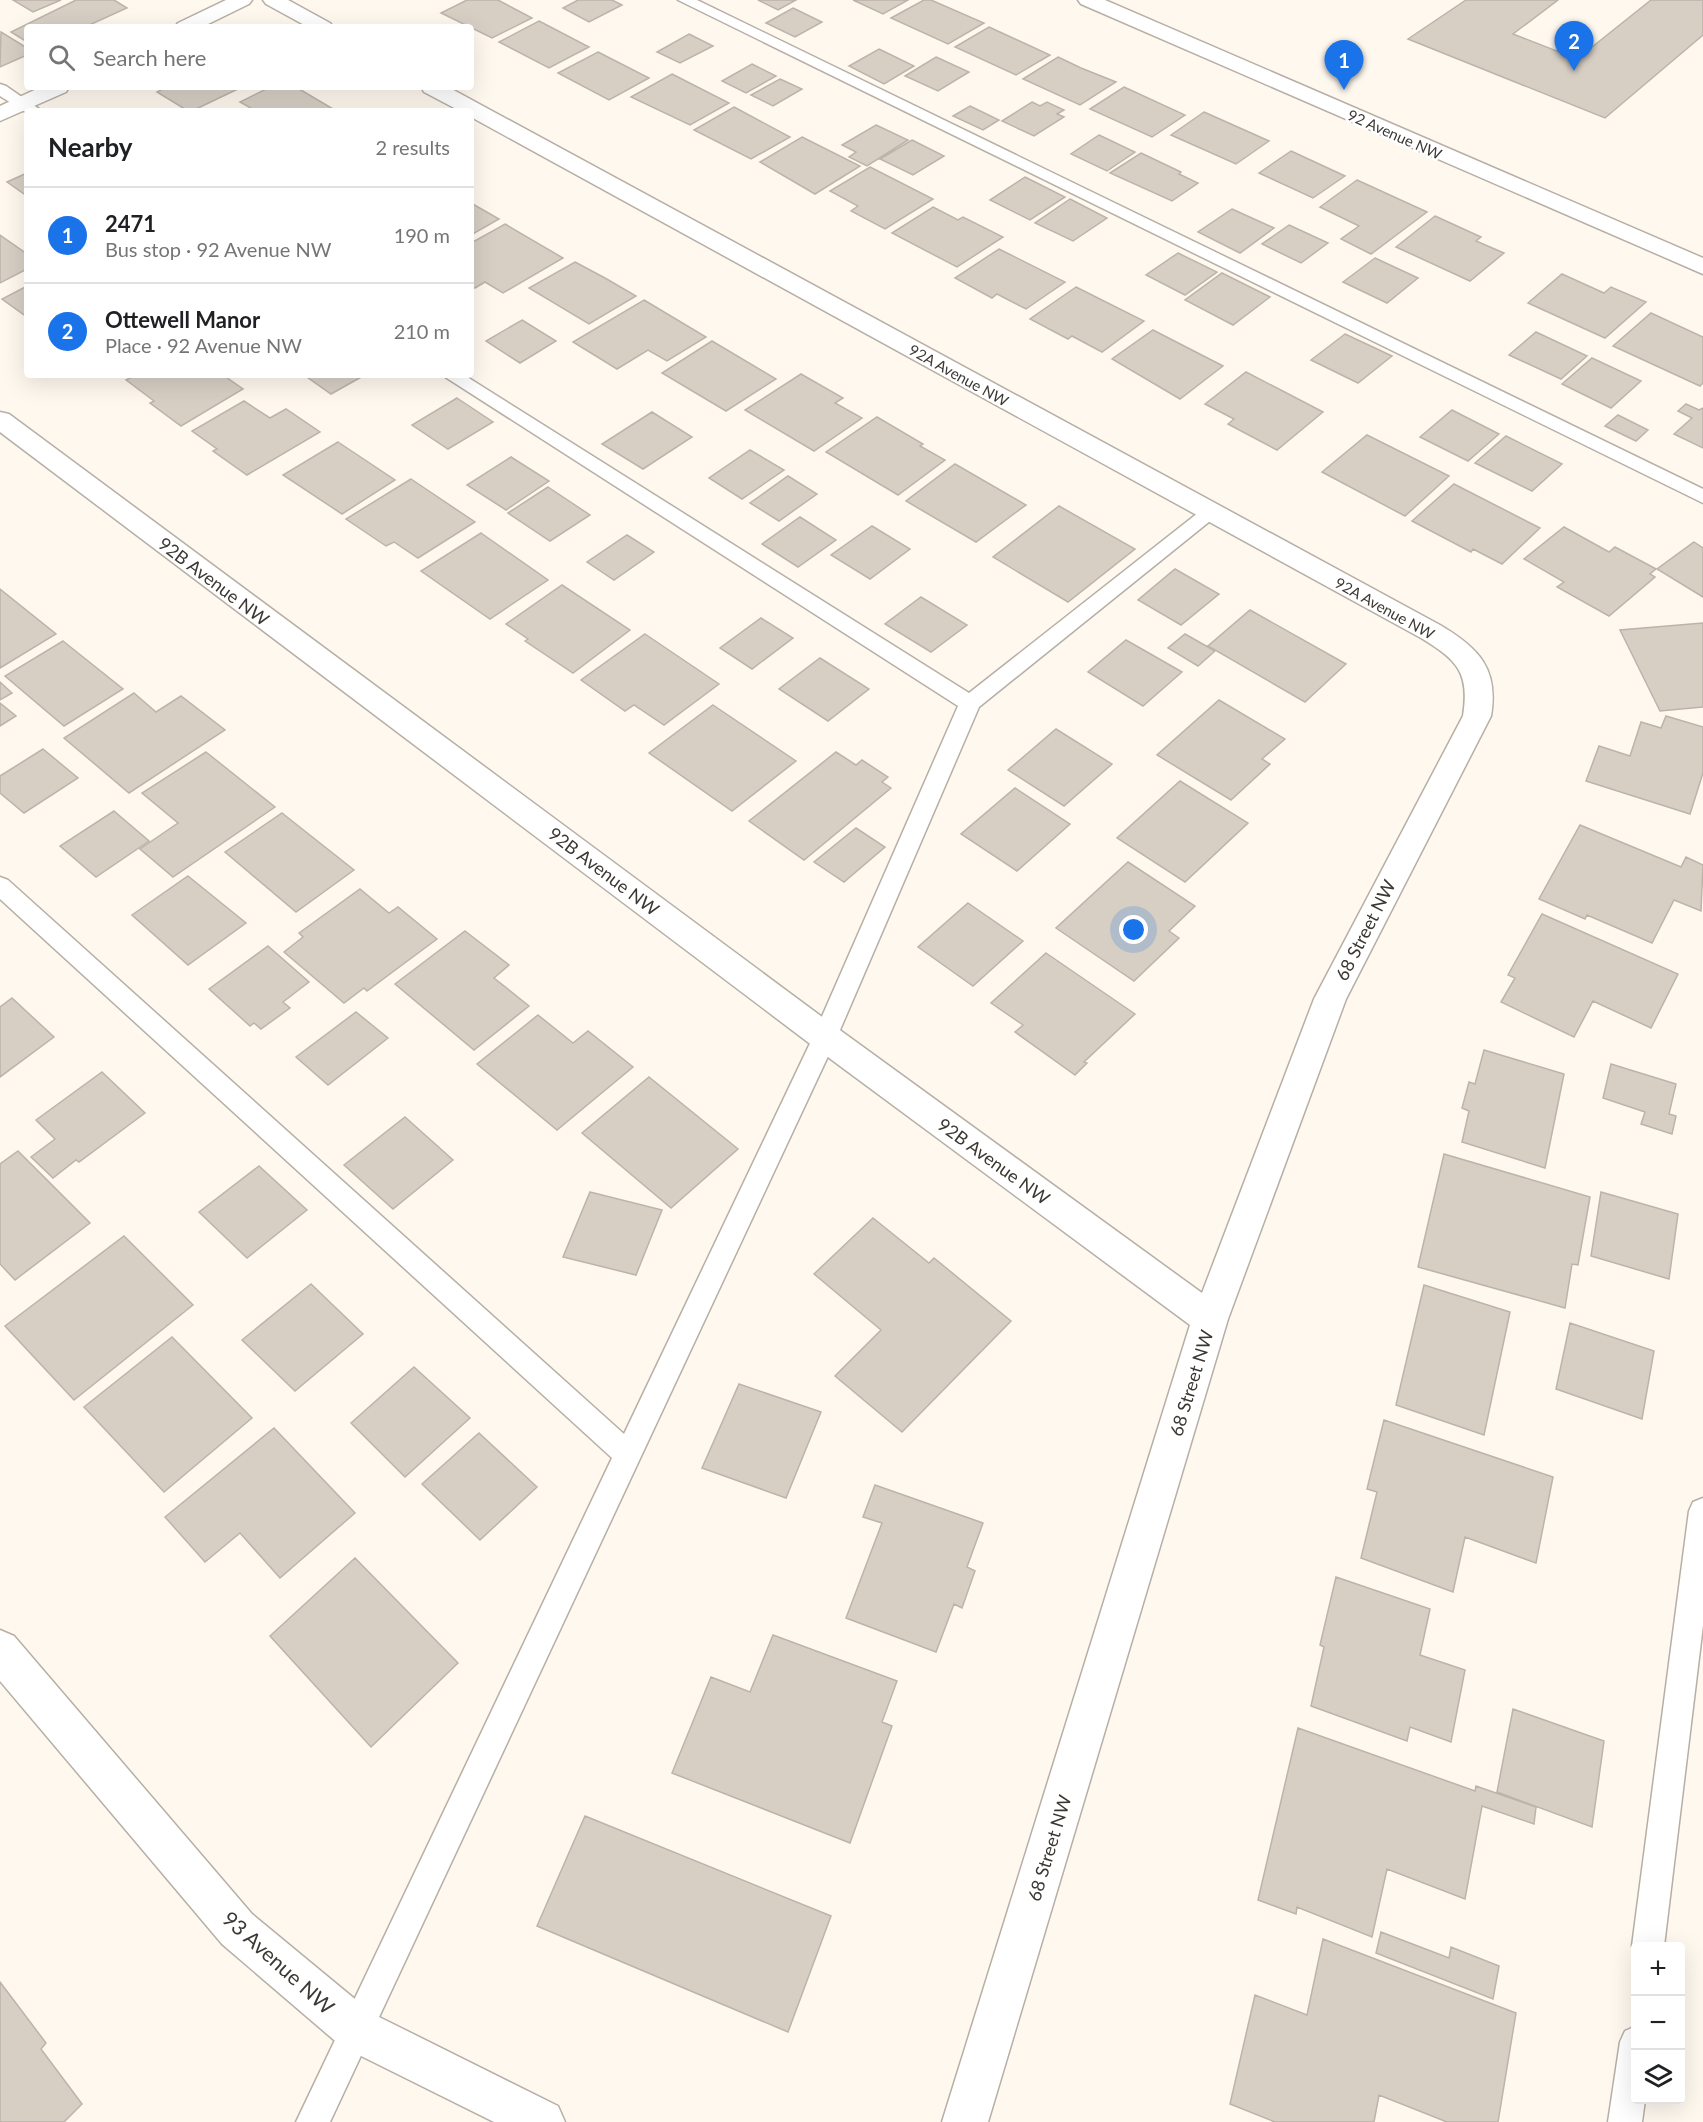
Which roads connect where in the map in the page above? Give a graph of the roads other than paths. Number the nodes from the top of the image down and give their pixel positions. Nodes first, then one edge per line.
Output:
1 (242, 0) edge
2 (273, 0) edge
3 (685, 0) edge
4 (1088, 0) edge
5 (191, 24) edge
6 (317, 24) edge
7 (0, 89) edge
8 (54, 90) edge
9 (437, 90) edge
10 (29, 107) edge
11 (24, 108) edge
12 (470, 108) edge
13 (474, 110) edge
14 (0, 114) edge
15 (1703, 267) edge
16 (457, 378) edge
17 (0, 420) edge
18 (1703, 496) edge
19 (1210, 513) junction
20 (1478, 672) joint
21 (970, 703) junction
22 (0, 886) edge
23 (825, 1037) junction
24 (1210, 1319) junction
25 (628, 1455) junction
26 (1703, 1511) edge
27 (0, 1650) edge
28 (1649, 1942) edge
29 (357, 2031) junction
30 (1634, 2050) edge
31 (313, 2122) edge
32 (542, 2122) edge
33 (965, 2122) edge
34 (1625, 2122) edge

1 - 5 street
2 - 6 street
3 - 18 lane
4 - 15 street, 92 Avenue NW
7 - 10 lane
8 - 10 street
9 - 12 street, 92A Avenue NW
11 - 14 street
13 - 19 street, 92A Avenue NW
16 - 21 lane
17 - 23 street, 92B Avenue NW
19 - 20 street, 92A Avenue NW
19 - 21 lane
20 - 24 street, 68 Street NW
21 - 23 lane
22 - 25 lane
23 - 24 street, 92B Avenue NW
23 - 25 lane
24 - 33 street, 68 Street NW
25 - 29 lane
26 - 28 lane
27 - 29 street, 93 Avenue NW
29 - 31 lane
29 - 32 street, 93 Avenue NW
30 - 34 lane

